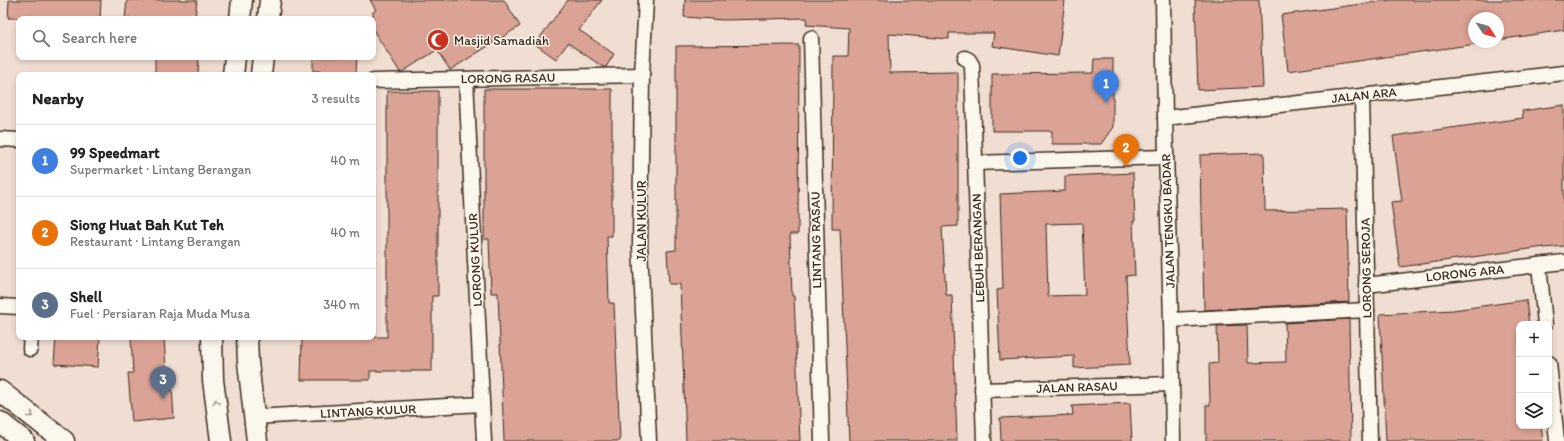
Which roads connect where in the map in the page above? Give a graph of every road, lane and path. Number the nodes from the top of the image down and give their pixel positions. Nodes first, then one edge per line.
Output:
1 (242, 0) edge
2 (270, 0) edge
3 (646, 0) edge
4 (1163, 0) edge
5 (240, 16) edge
6 (268, 16) edge
7 (811, 38) dead end
8 (965, 58) dead end
9 (235, 60) edge
10 (263, 60) edge
11 (233, 72) edge
12 (261, 72) edge
13 (1564, 73) edge
14 (642, 75) junction
15 (466, 79) junction
16 (376, 81) edge
17 (1362, 96) junction
18 (1164, 118) junction
19 (0, 139) edge
20 (16, 140) edge
21 (1166, 157) junction
22 (976, 163) junction
23 (1564, 262) edge
24 (1539, 265) junction
25 (1366, 285) junction
26 (0, 306) edge
27 (16, 307) edge
28 (1367, 310) junction
29 (1171, 320) junction
30 (1545, 321) edge
31 (212, 340) edge
32 (247, 340) edge
33 (1172, 384) junction
34 (982, 390) junction
35 (0, 391) edge
36 (1552, 392) edge
37 (482, 404) junction
38 (254, 417) junction
39 (0, 422) edge
40 (24, 441) edge
41 (64, 441) edge
42 (221, 441) edge
43 (257, 441) edge
44 (484, 441) edge
45 (649, 441) edge
46 (822, 441) edge
47 (984, 441) edge
48 (1173, 441) edge
49 (1370, 441) edge
50 (1557, 441) edge

1 - 5 main road
2 - 6 main road
3 - 14 street, JALAN KULUR
4 - 18 street, JALAN TENGKU BADAR
7 - 46 street, LINTANG RASAU
8 - 22 street, LEBUH BERANGAN
9 - 11 main road
10 - 12 main road
13 - 17 street, JALAN ARA
14 - 15 street, LORONG RASAU
14 - 45 street, JALAN KULUR
15 - 16 street, LORONG RASAU
15 - 37 street, LORONG KULUR
17 - 18 street, JALAN ARA
17 - 25 street, LORONG SEROJA
18 - 21 street, JALAN TENGKU BADAR
19 - 20 street
21 - 22 street
21 - 29 street, JALAN TENGKU BADAR
22 - 34 street, LEBUH BERANGAN
23 - 24 street, LORONG ARA
24 - 25 street, LORONG ARA
24 - 30 street
25 - 28 street, LORONG SEROJA
26 - 27 street
28 - 29 street
28 - 49 street, LORONG SEROJA
29 - 33 street, JALAN TENGKU BADAR
42 -> 31 main road
32 - 38 main road
33 - 34 street, JALAN RASAU
33 - 48 street, JALAN TENGKU BADAR
34 - 47 street, LEBUH BERANGAN
35 -> 41 main road
36 - 50 street
37 - 38 street, LINTANG KULUR
37 - 44 street, LORONG KULUR
38 - 43 main road
39 - 40 main road

